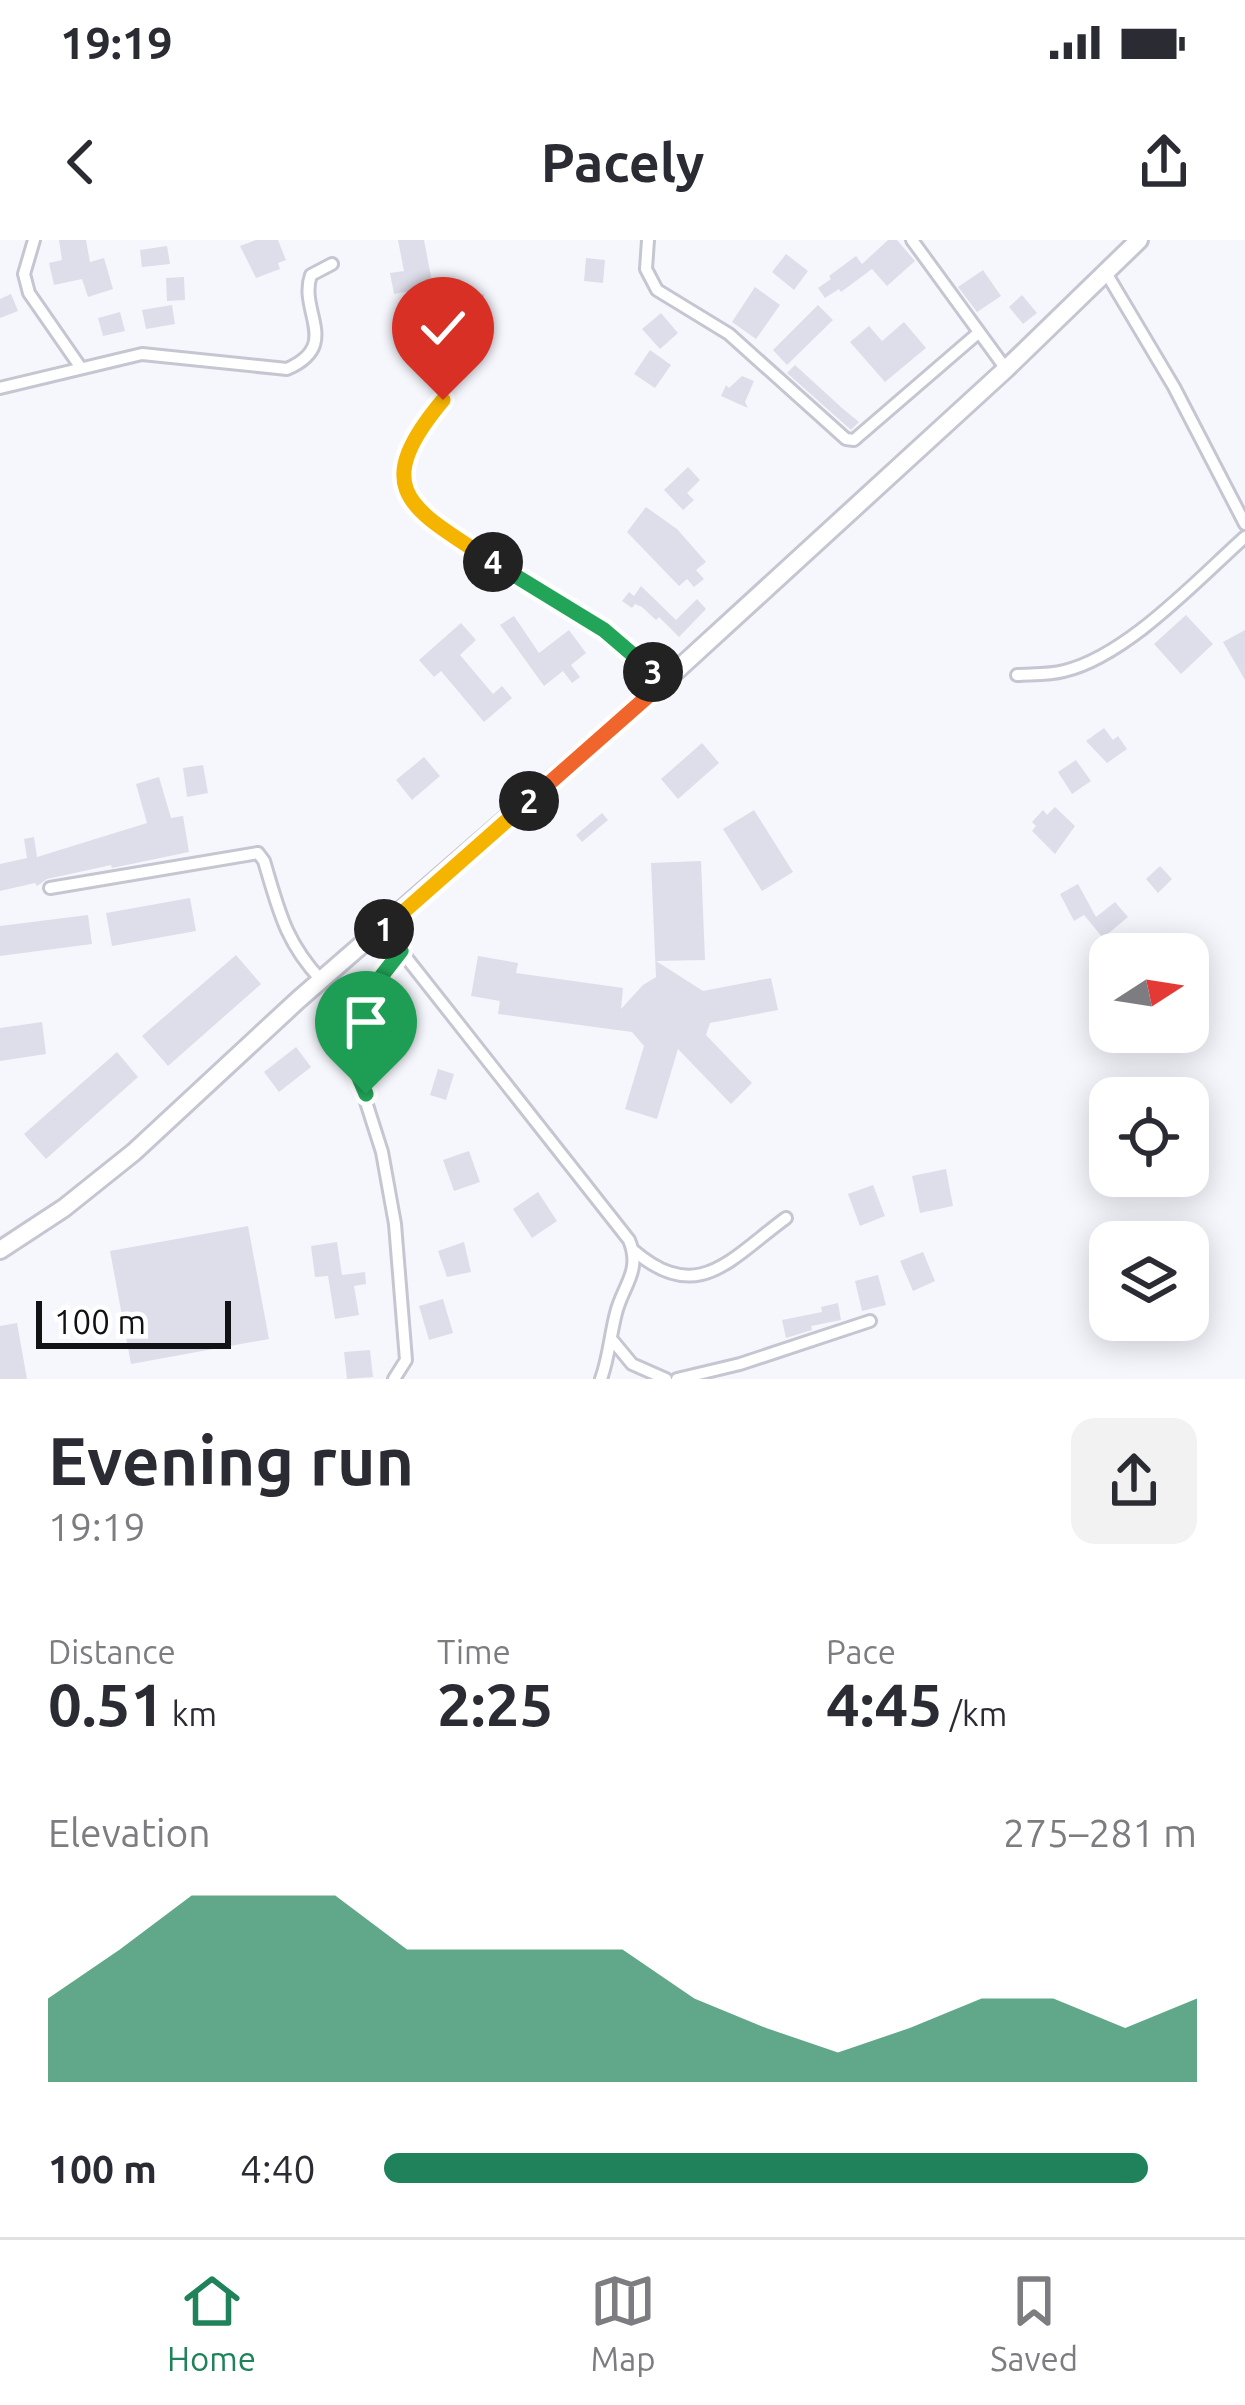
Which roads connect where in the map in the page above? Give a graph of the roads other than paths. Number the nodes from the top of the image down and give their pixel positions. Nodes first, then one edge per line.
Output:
1 (34, 240) edge
2 (648, 240) edge
3 (912, 240) edge
4 (1138, 240) edge
5 (332, 263) dead end
6 (1106, 271) junction
7 (977, 334) junction
8 (81, 368) junction
9 (1006, 369) junction
10 (0, 388) edge
11 (443, 400) dead end
12 (1245, 524) edge
13 (1245, 538) edge
14 (1017, 675) dead end
15 (664, 682) junction
16 (50, 889) dead end
17 (383, 928) junction
18 (401, 951) junction
19 (321, 980) junction
20 (786, 1218) dead end
21 (0, 1250) edge
22 (633, 1250) junction
23 (870, 1321) dead end
24 (613, 1341) junction
25 (394, 1379) edge
26 (601, 1379) edge
27 (666, 1379) edge
28 (677, 1379) edge

1 - 8 street
2 - 7 street
3 - 7 street
4 - 6 main road
5 - 8 street
6 - 9 main road
6 - 12 street
7 - 9 street
8 - 10 street
9 - 15 main road
11 - 15 street
13 - 14 street
15 - 17 main road
16 - 19 street
17 - 18 street
17 - 19 main road
18 - 22 street
18 - 25 street
19 - 21 main road
20 - 22 street
22 - 24 street
23 - 28 street
24 - 26 street
24 - 27 street

